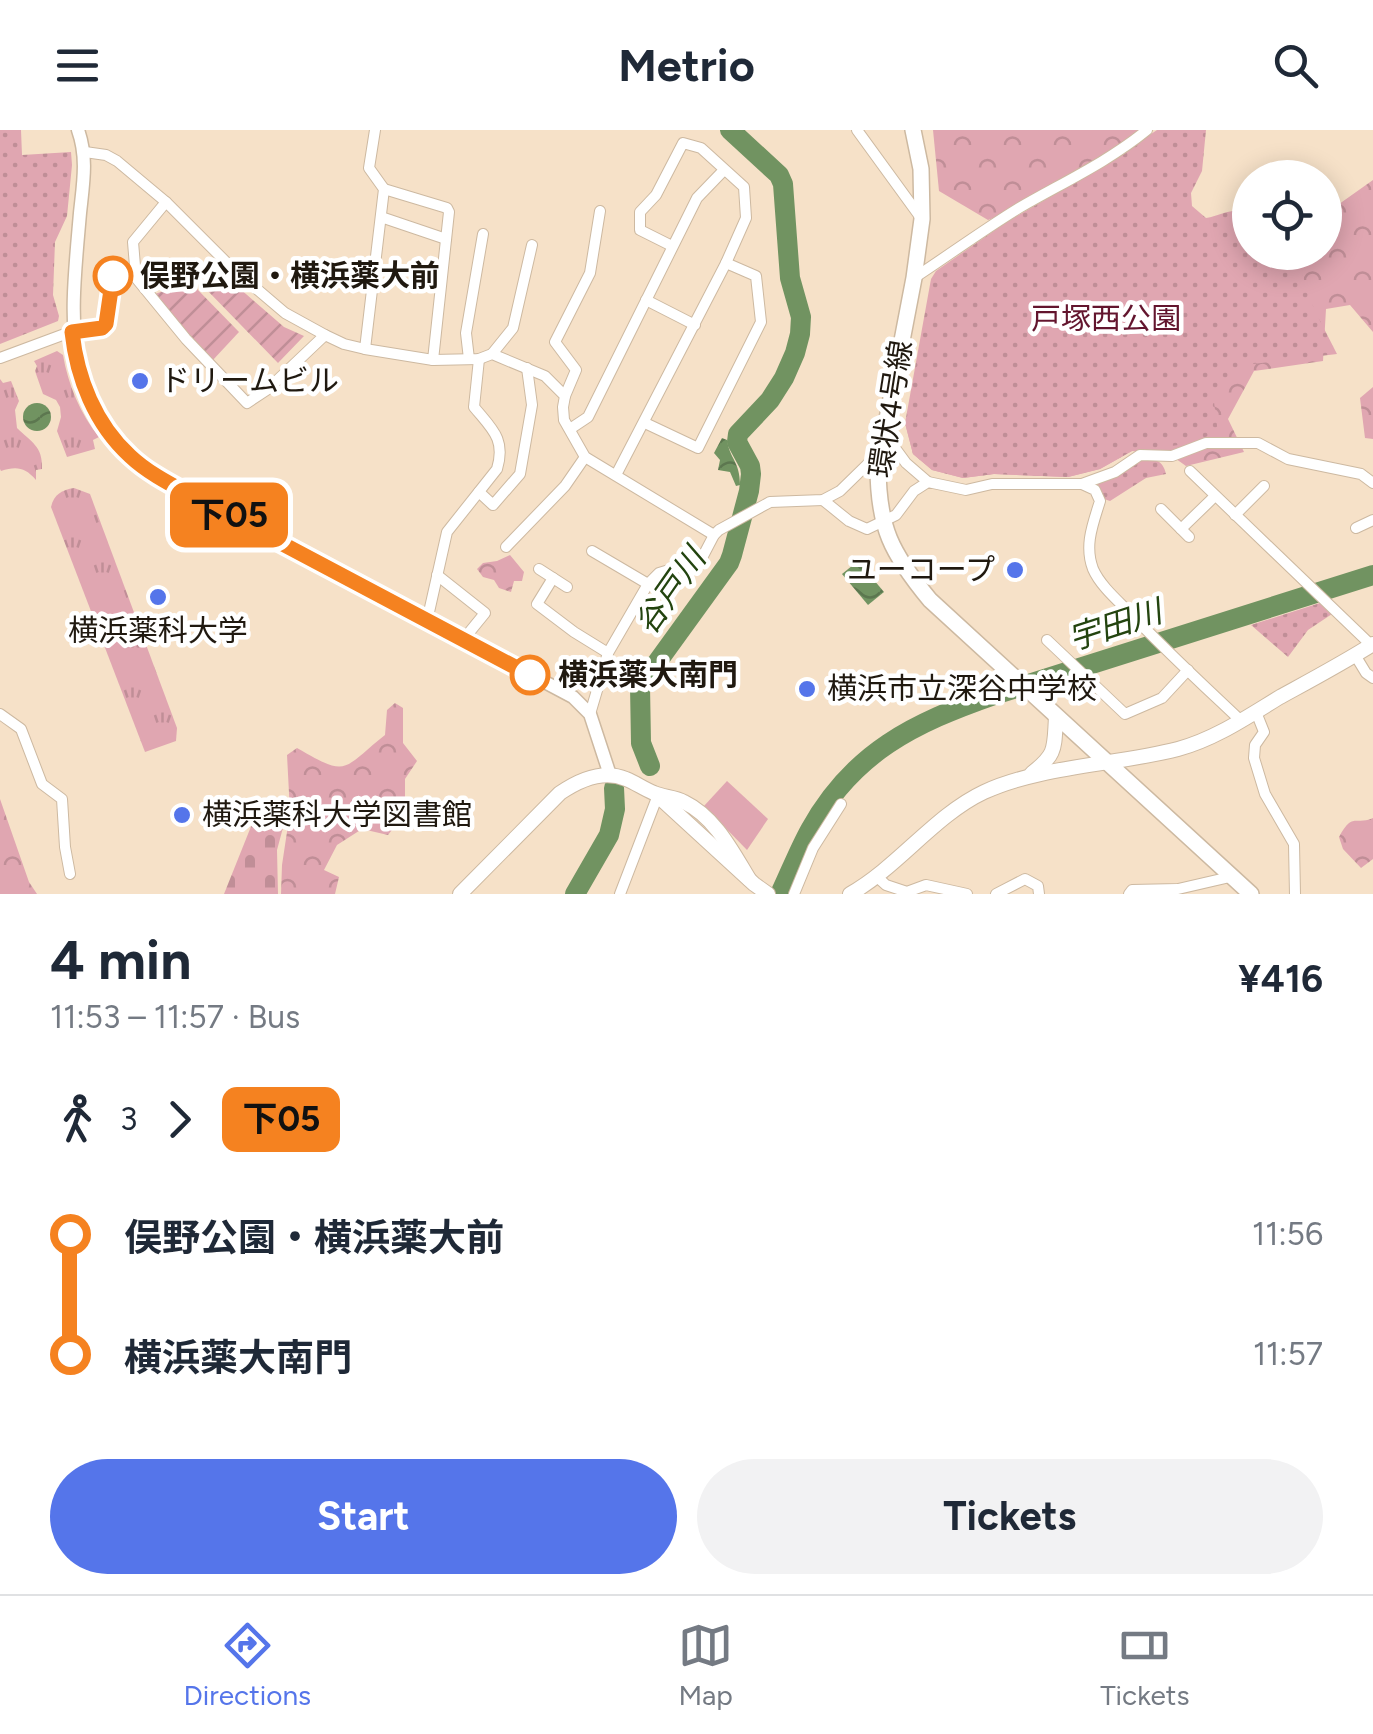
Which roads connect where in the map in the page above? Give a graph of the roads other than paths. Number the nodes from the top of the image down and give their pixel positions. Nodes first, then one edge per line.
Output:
1 (78, 130) edge
2 (375, 130) edge
3 (857, 130) edge
4 (914, 130) edge
5 (1147, 130) edge
6 (85, 152) junction
7 (724, 170) junction
8 (384, 189) junction
9 (166, 202) junction
10 (600, 212) dead end
11 (380, 217) junction
12 (922, 219) junction
13 (483, 234) dead end
14 (446, 239) junction
15 (532, 245) dead end
16 (672, 246) junction
17 (726, 263) junction
18 (914, 278) junction
19 (646, 300) junction
20 (695, 325) junction
21 (72, 332) junction
22 (324, 334) junction
23 (364, 349) junction
24 (492, 354) junction
25 (0, 358) edge
26 (474, 359) junction
27 (433, 360) junction
28 (526, 368) junction
29 (565, 396) junction
30 (645, 422) junction
31 (570, 429) junction
32 (883, 432) junction
33 (880, 452) junction
34 (584, 457) junction
35 (1190, 472) dead end
36 (616, 475) junction
37 (928, 482) junction
38 (1373, 483) edge
39 (1082, 484) junction
40 (1264, 486) dead end
41 (479, 492) junction
42 (1215, 496) junction
43 (822, 500) junction
44 (1161, 509) dead end
45 (1234, 515) junction
46 (1373, 520) edge
47 (883, 524) junction
48 (1356, 528) dead end
49 (714, 535) junction
50 (506, 547) dead end
51 (592, 550) dead end
52 (539, 568) dead end
53 (438, 575) junction
54 (553, 578) junction
55 (648, 584) junction
56 (567, 586) dead end
57 (427, 621) junction
58 (463, 640) junction
59 (1047, 640) dead end
60 (1372, 644) edge
61 (608, 653) junction
62 (1355, 655) junction
63 (1188, 670) junction
64 (1373, 678) edge
65 (1256, 712) junction
66 (0, 714) edge
67 (590, 714) junction
68 (1056, 717) junction
69 (1240, 720) junction
70 (1108, 764) junction
71 (610, 774) junction
72 (1027, 776) junction
73 (658, 795) junction
74 (841, 804) dead end
75 (70, 874) dead end
76 (876, 876) junction
77 (1230, 877) junction
78 (766, 893) edge
79 (852, 893) edge
80 (460, 894) edge
81 (620, 894) edge
82 (794, 894) edge
83 (967, 894) edge
84 (996, 894) edge
85 (1039, 894) edge
86 (1130, 894) edge
87 (1251, 894) edge
88 (1295, 894) edge

1 - 6 street
2 - 8 street
3 - 12 street
4 - 12 main road, 環状4号線
5 - 18 street
6 - 9 street
6 - 21 street
7 - 16 street
7 - 16 street
7 - 17 street
8 - 11 street
8 - 14 street
9 - 22 street
9 - 22 street
10 - 29 street
11 - 14 street
11 - 23 street
12 - 18 main road, 環状4号線
13 - 26 street
14 - 27 street
15 - 24 street
16 - 19 street
17 - 20 street
17 - 30 street
18 - 32 main road, 環状4号線
19 - 20 street
19 - 31 street
20 - 30 street
21 - 25 street
21 - 57 street
22 - 23 street
23 - 27 street
24 - 26 street
24 - 28 street
26 - 27 street
26 - 41 street
28 - 29 street
28 - 41 street
29 - 31 street
30 - 36 street
31 - 34 street
32 - 33 main road, 環状4号線
32 - 37 street
33 - 43 street
33 - 47 main road, 環状4号線
34 - 36 street
34 - 50 street
35 - 42 street
36 - 49 street
37 - 39 street
37 - 47 street
38 - 39 street
39 - 63 street
40 - 45 street
41 - 53 street
42 - 44 street
42 - 45 street
43 - 47 street
43 - 49 street
45 - 60 street
46 - 48 street
47 - 68 main road, 環状4号線
49 - 55 street
51 - 55 street
52 - 54 street
53 - 57 street
53 - 58 street
54 - 56 street
54 - 61 street
55 - 61 street
57 - 58 street
58 - 67 street
59 - 63 street
60 - 62 main road
61 - 67 street
62 - 64 street
62 - 65 main road
63 - 69 street
65 - 69 main road
65 - 88 street
66 - 75 street
67 - 71 street
68 - 70 main road, 環状4号線
68 - 72 main road
69 - 70 main road
70 - 72 main road
70 - 77 main road, 環状4号線
71 - 73 main road
71 - 80 main road
72 - 76 main road
73 - 78 main road
73 - 81 street
74 - 82 street
76 - 79 main road
76 - 83 street
77 - 86 street
77 - 87 main road, 環状4号線
84 - 85 street

